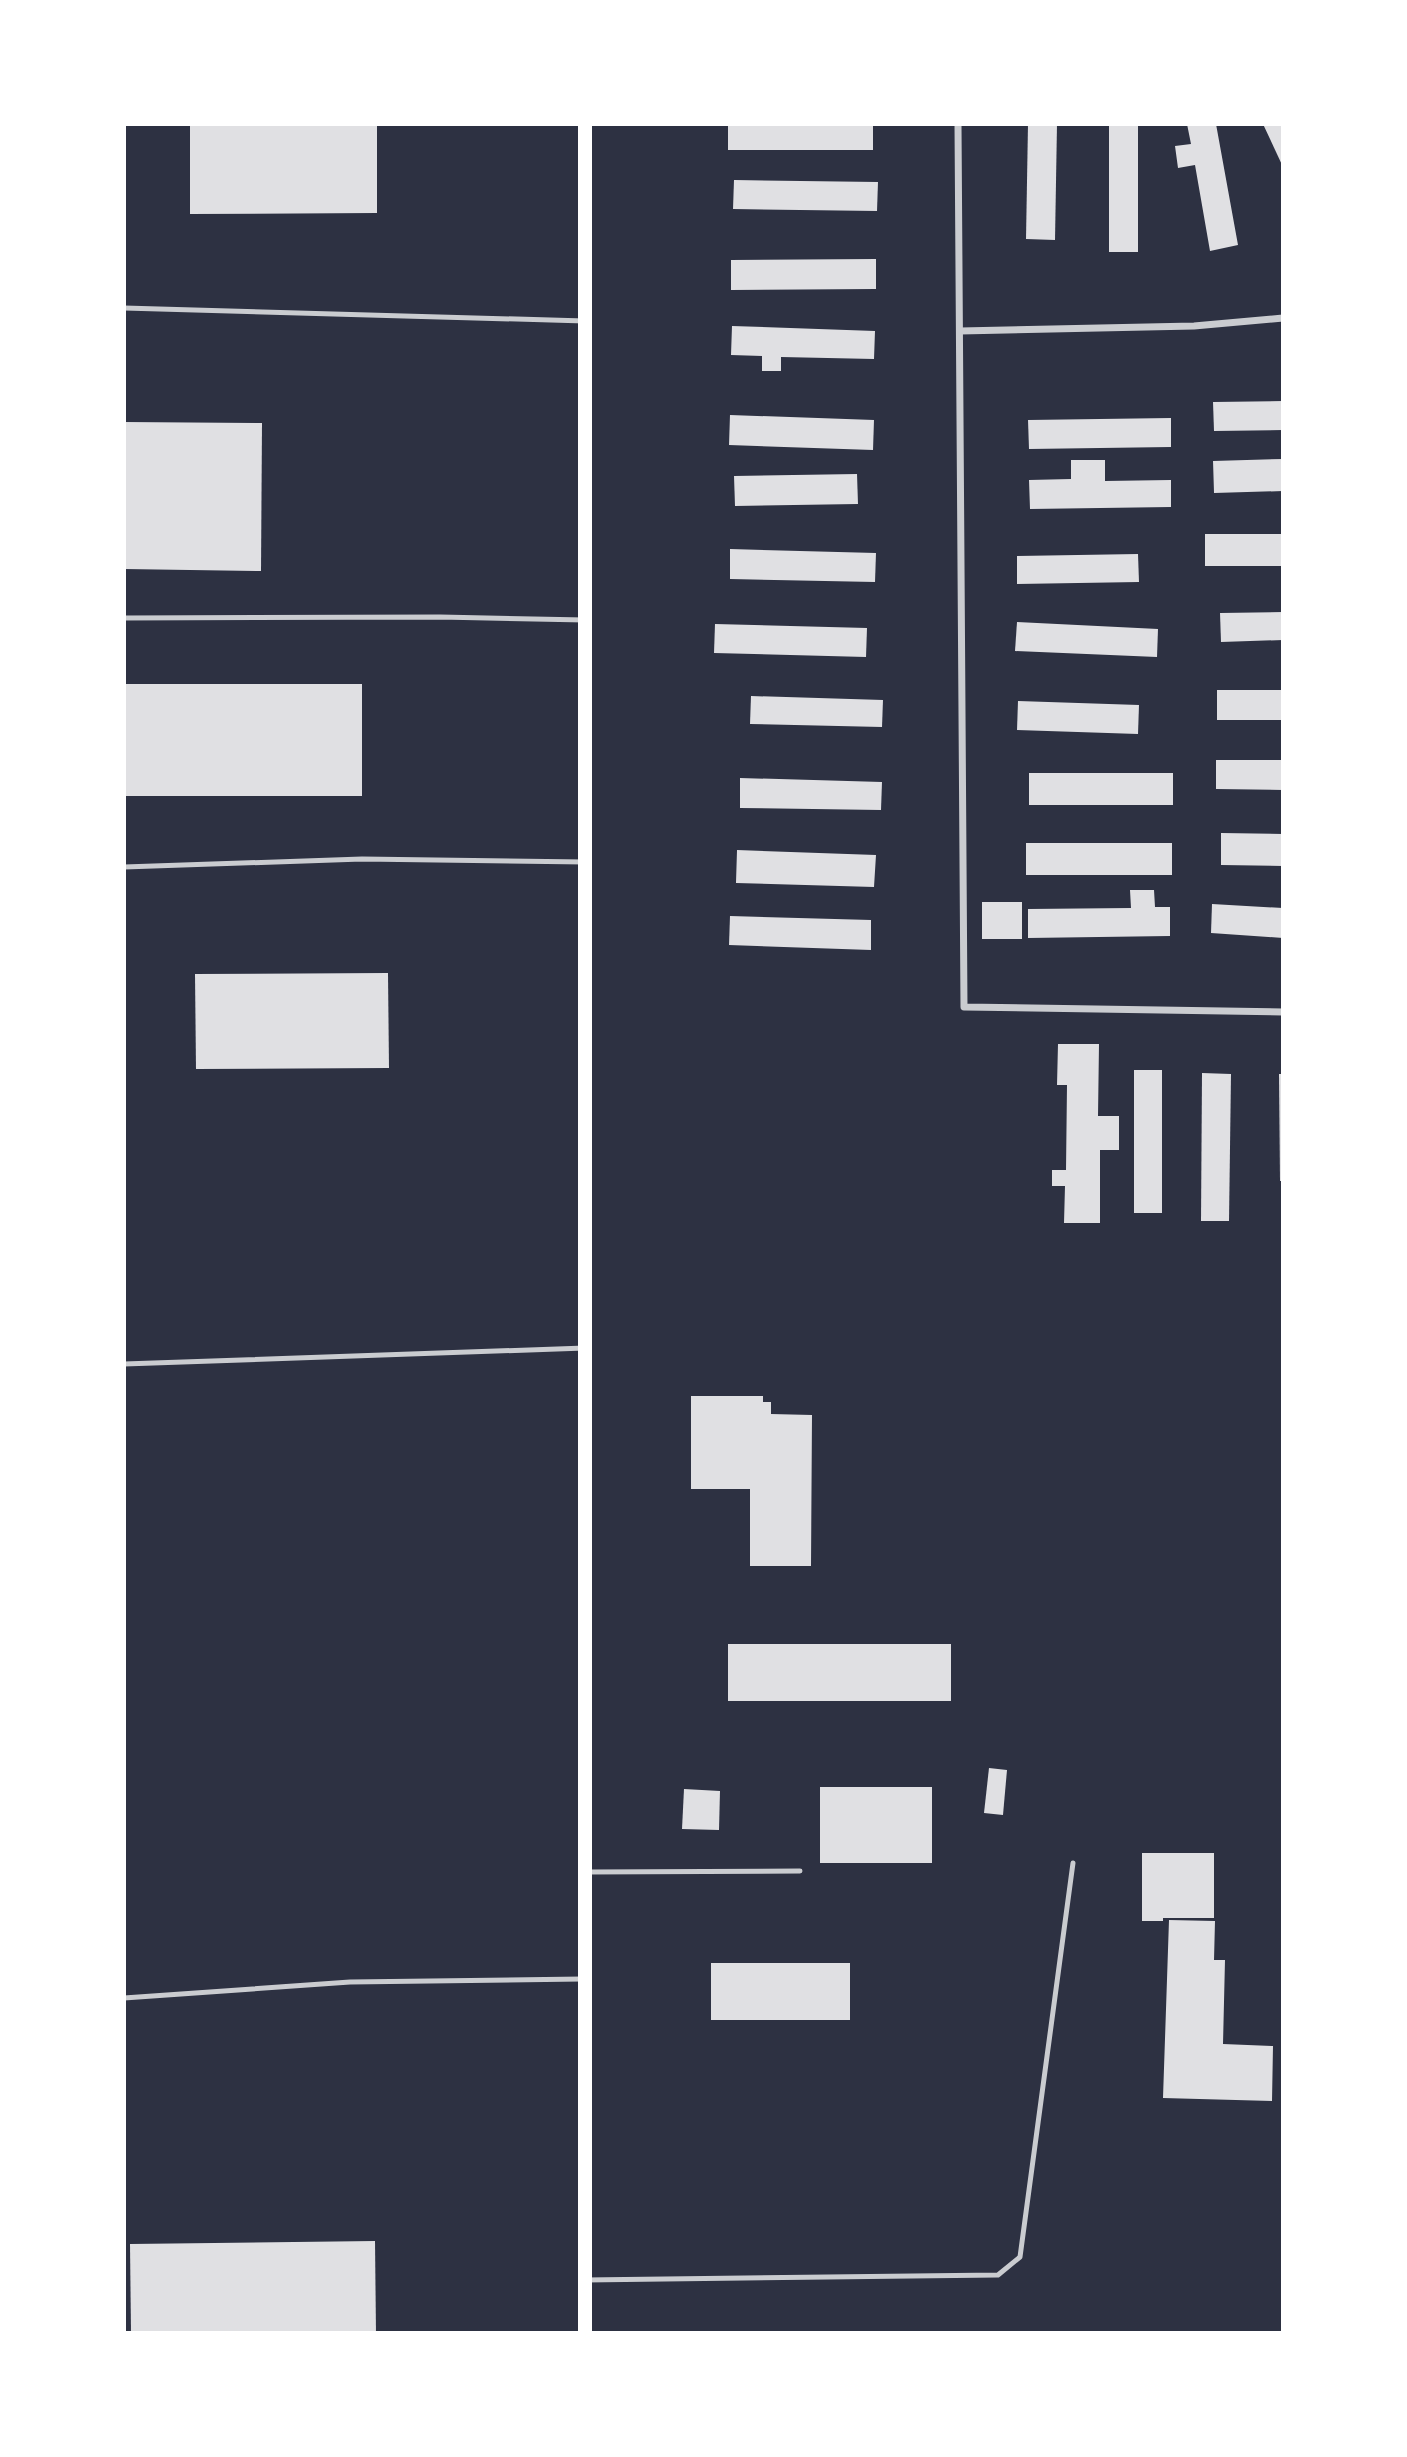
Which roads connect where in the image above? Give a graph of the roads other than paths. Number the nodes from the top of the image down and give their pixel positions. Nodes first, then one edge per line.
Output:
1 (585, 124) edge
2 (958, 124) edge
3 (124, 308) edge
4 (1283, 318) edge
5 (585, 321) junction
6 (960, 331) junction
7 (124, 618) edge
8 (585, 620) junction
9 (585, 862) junction
10 (124, 867) edge
11 (1283, 1012) edge
12 (585, 1348) junction
13 (124, 1364) edge
14 (1073, 1863) dead end
15 (800, 1871) dead end
16 (585, 1872) junction
17 (585, 1979) junction
18 (124, 1998) edge
19 (585, 2280) junction
20 (585, 2333) edge

1 - 5 main road
2 - 6 street
3 - 5 lane
4 - 6 street
5 - 8 main road
6 - 11 street
7 - 8 lane
8 - 9 main road
9 - 10 lane
9 - 12 main road
12 - 13 lane
12 - 16 main road
14 - 19 lane
15 - 16 lane
16 - 17 main road
17 - 18 lane
17 - 19 main road
19 - 20 main road

